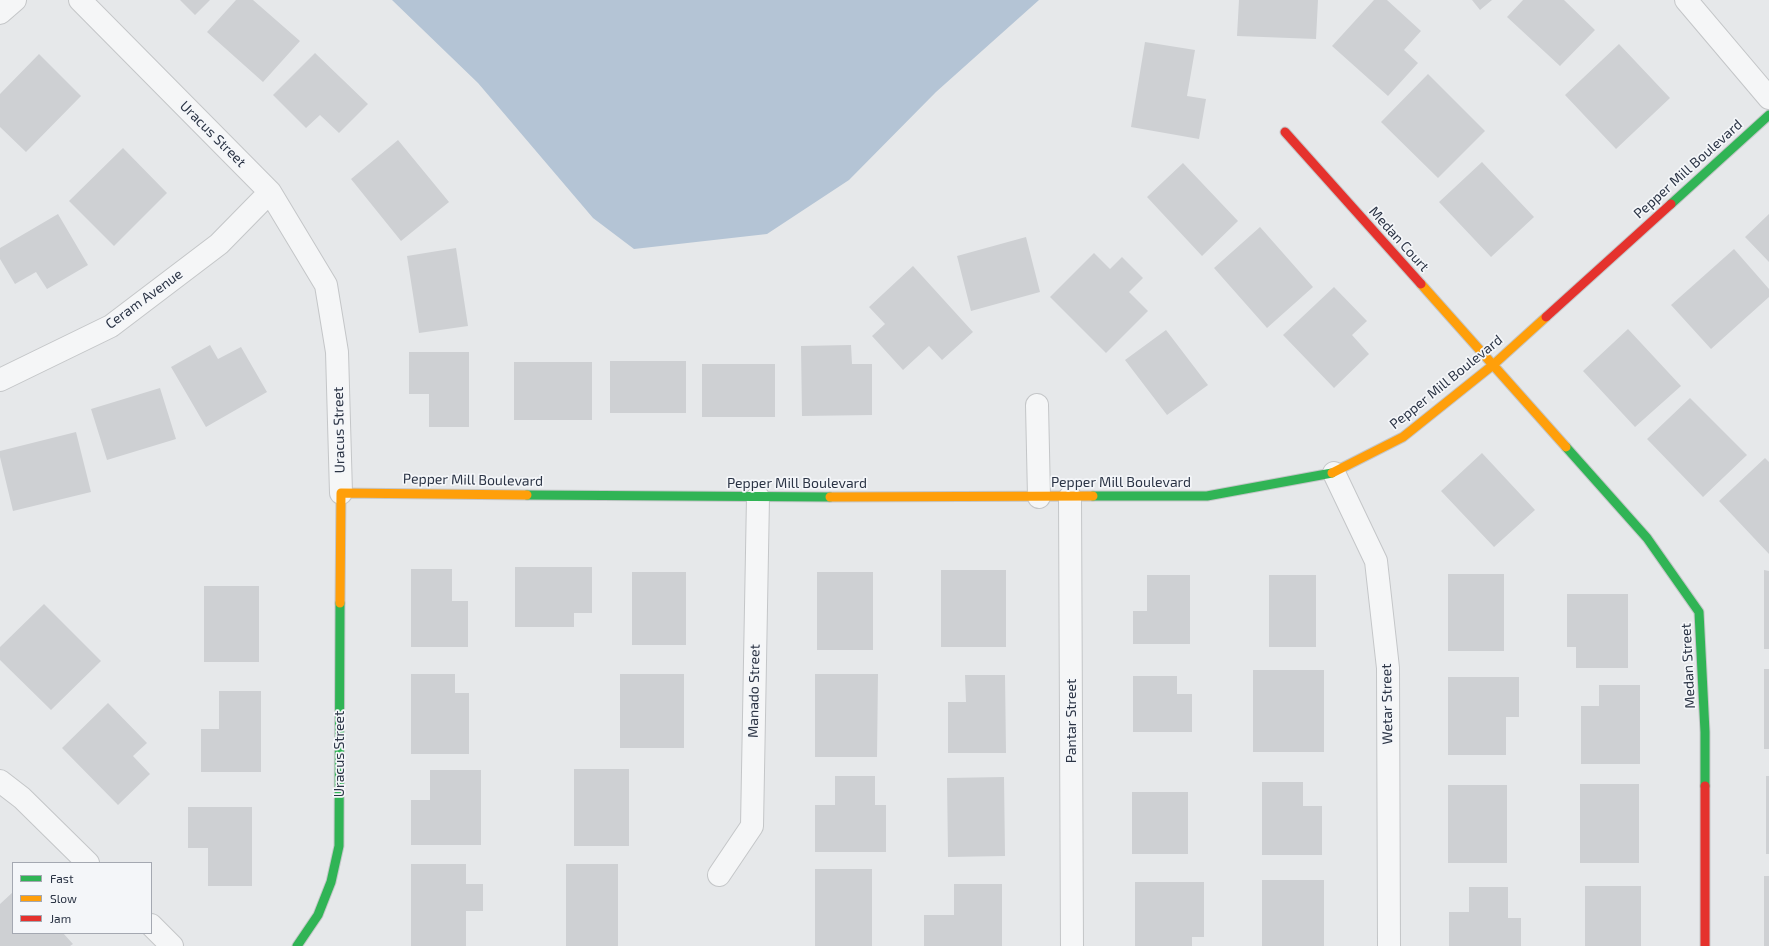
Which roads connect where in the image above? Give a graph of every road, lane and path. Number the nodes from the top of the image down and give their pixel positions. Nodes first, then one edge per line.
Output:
1 (15, 0) edge
2 (80, 0) edge
3 (1686, 0) edge
4 (0, 13) edge
5 (1769, 98) edge
6 (1769, 115) edge
7 (1285, 132) dead end
8 (270, 192) junction
9 (1493, 365) junction
10 (0, 380) edge
11 (1037, 405) dead end
12 (1334, 472) junction
13 (341, 493) junction
14 (758, 497) junction
15 (1039, 497) junction
16 (1070, 497) junction
17 (0, 781) edge
18 (87, 862) edge
19 (719, 874) dead end
20 (152, 926) edge
21 (172, 946) edge
22 (297, 946) edge
23 (1072, 946) edge
24 (1389, 946) edge
25 (1705, 946) edge

1 - 4 street
2 - 8 street, Uracus Street
3 - 5 street
6 - 9 street, Pepper Mill Boulevard
7 - 9 street, Medan Court
8 - 10 street, Ceram Avenue
8 - 13 street, Uracus Street
9 - 12 street, Pepper Mill Boulevard
9 - 25 street, Medan Street
11 - 15 street
12 - 16 street, Pepper Mill Boulevard
12 - 24 street, Wetar Street
13 - 14 street, Pepper Mill Boulevard
13 - 22 street, Uracus Street
14 - 15 street, Pepper Mill Boulevard
14 - 19 street, Manado Street
15 - 16 street, Pepper Mill Boulevard
16 - 23 street, Pantar Street
17 - 18 street
20 - 21 street

